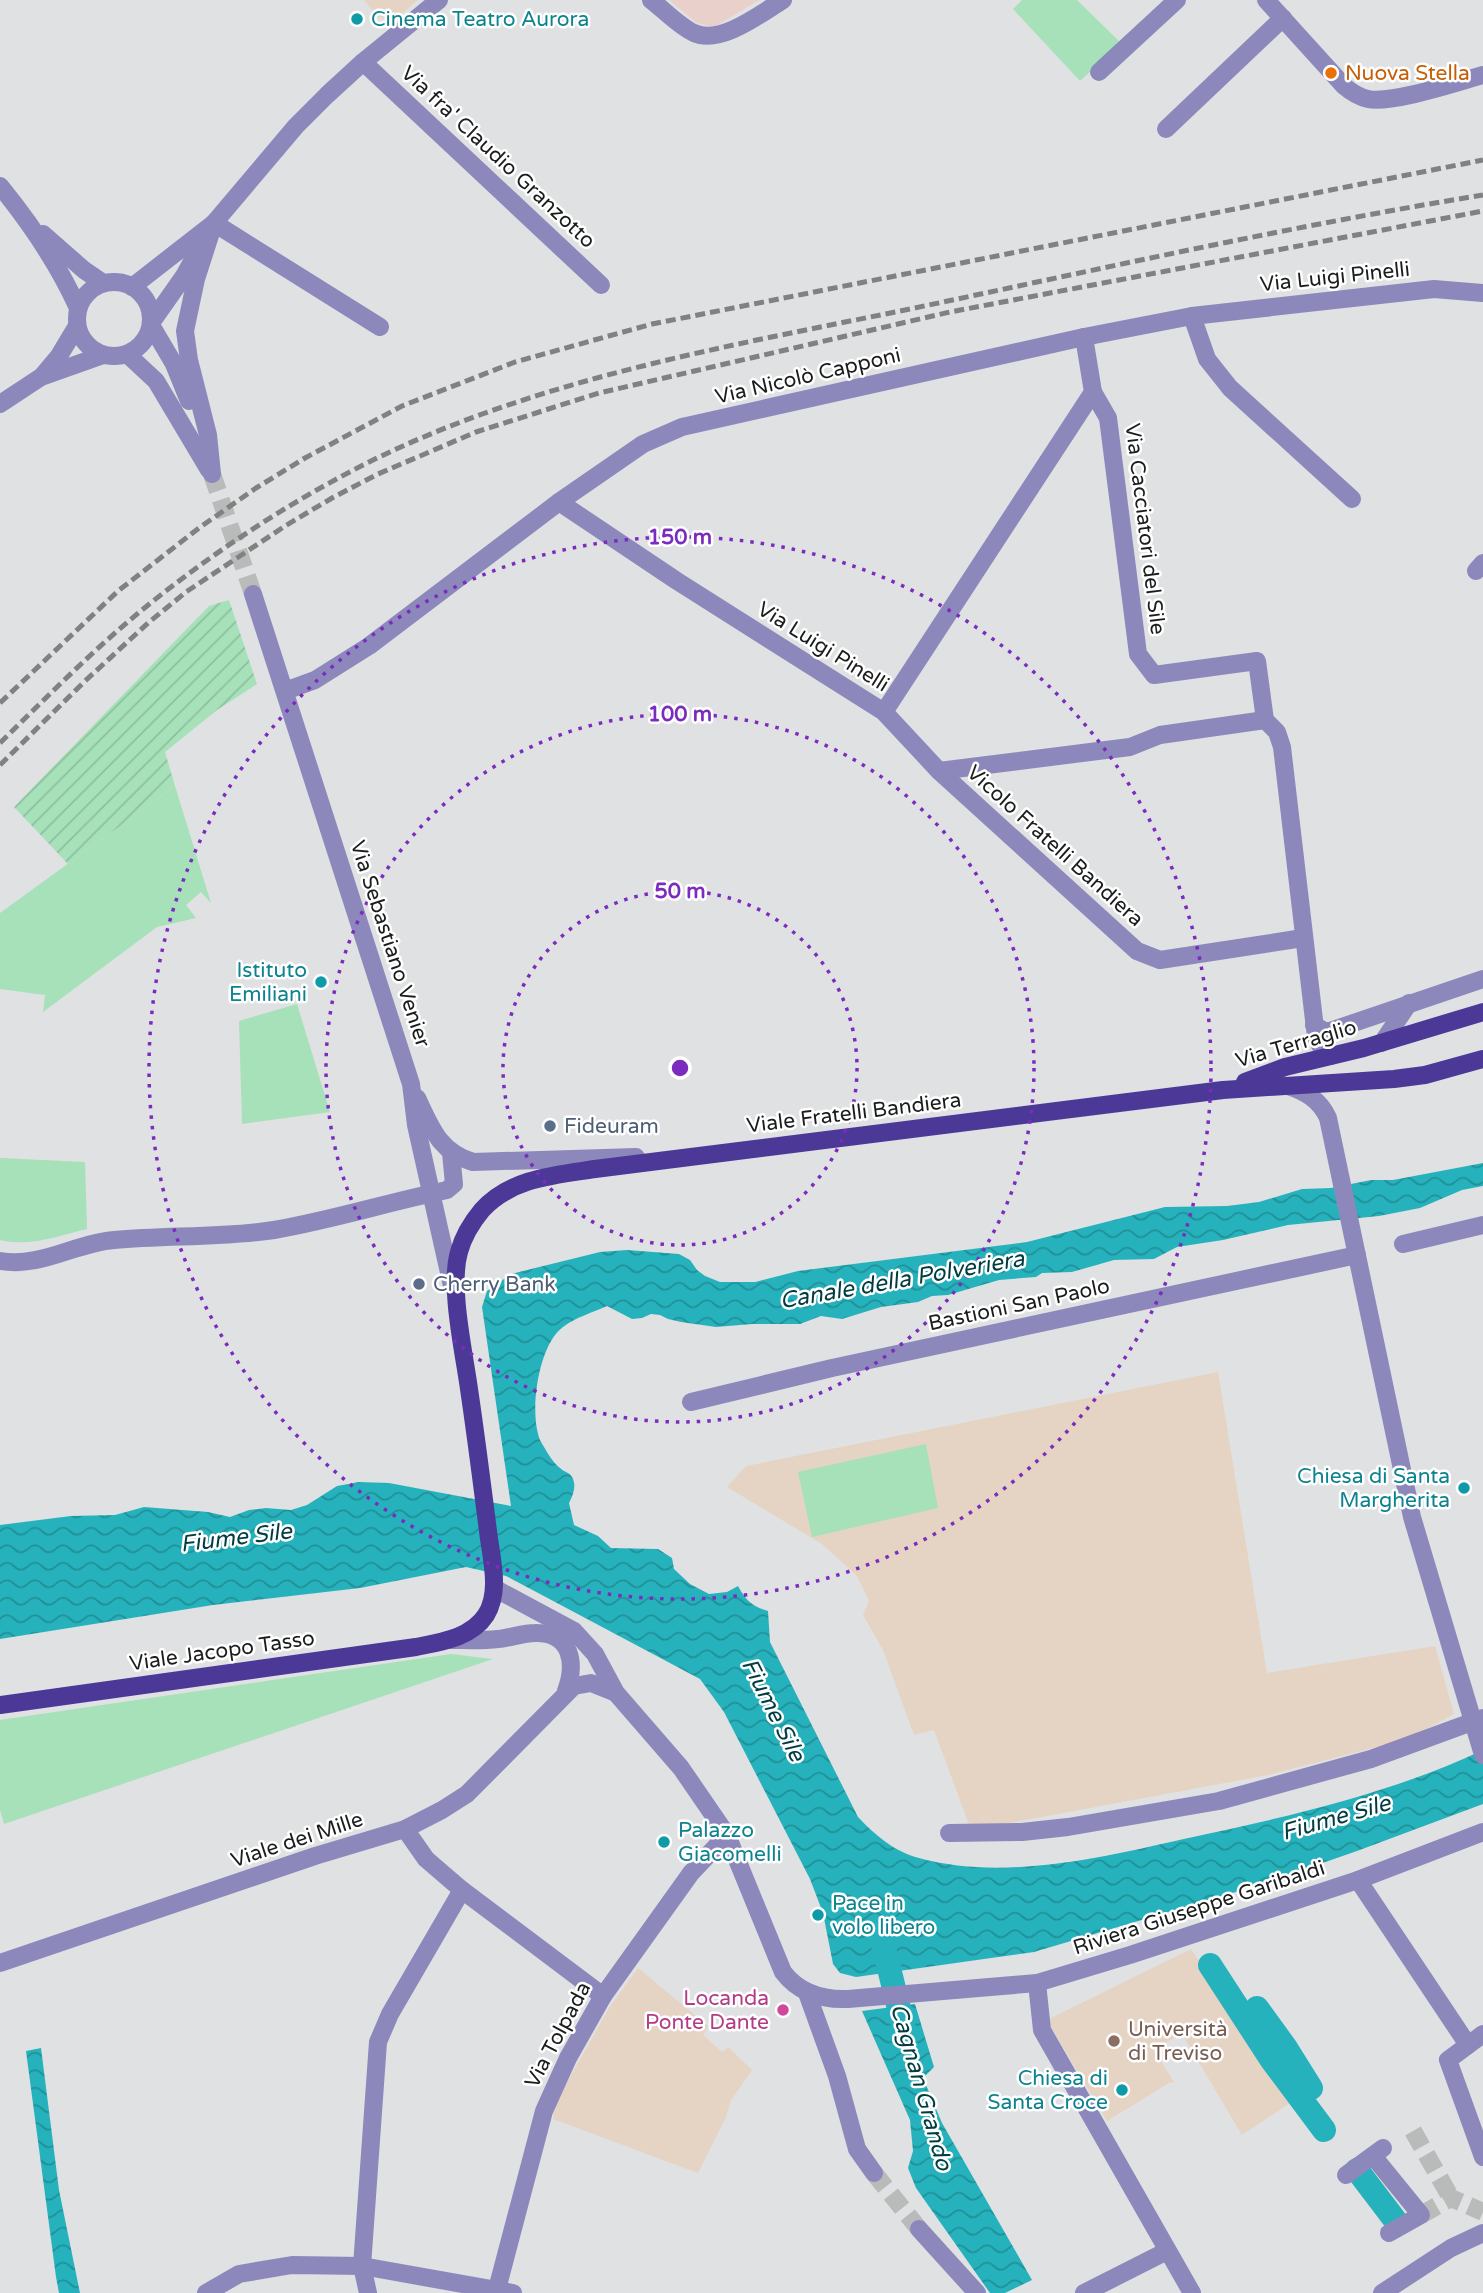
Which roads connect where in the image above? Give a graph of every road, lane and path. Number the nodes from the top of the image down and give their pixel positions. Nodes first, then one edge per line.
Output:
1 (439, 0) edge
2 (651, 0) edge
3 (783, 0) edge
4 (1177, 0) edge
5 (1266, 0) edge
6 (1283, 18) junction
7 (363, 62) junction
8 (1098, 72) dead end
9 (1483, 75) edge
10 (1166, 129) dead end
11 (0, 186) edge
12 (30, 222) junction
13 (214, 223) junction
14 (103, 283) junction
15 (601, 285) dead end
16 (132, 287) junction
17 (1483, 293) edge
18 (1192, 316) junction
19 (77, 317) junction
20 (151, 324) junction
21 (380, 327) dead end
22 (1084, 337) junction
23 (127, 354) junction
24 (103, 355) junction
25 (41, 377) junction
26 (1093, 392) junction
27 (0, 404) edge
28 (212, 474) junction
29 (1353, 499) dead end
30 (559, 502) junction
31 (253, 594) tunnel mouth
32 (285, 691) junction
33 (884, 712) junction
34 (1265, 720) junction
35 (939, 771) junction
36 (1304, 938) junction
37 (1483, 979) edge
38 (1409, 1003) junction
39 (1483, 1012) edge
40 (1314, 1025) junction
41 (1382, 1043) junction
42 (1331, 1056) junction
43 (1483, 1059) edge
44 (411, 1084) junction
45 (1284, 1084) junction
46 (1223, 1090) junction
47 (702, 1155) junction
48 (452, 1161) junction
49 (430, 1185) junction
50 (1483, 1226) edge
51 (1403, 1244) dead end
52 (1356, 1249) junction
53 (0, 1261) edge
54 (458, 1315) junction
55 (691, 1402) dead end
56 (494, 1588) junction
57 (449, 1640) junction
58 (566, 1691) junction
59 (616, 1693) junction
60 (0, 1705) edge
61 (1477, 1720) edge
62 (1481, 1751) edge
63 (405, 1829) junction
64 (1483, 1832) edge
65 (949, 1833) dead end
66 (727, 1835) junction
67 (1358, 1880) junction
68 (461, 1890) junction
69 (0, 1963) edge
70 (1037, 1983) junction
71 (807, 1993) junction
72 (603, 1996) junction
73 (1483, 2034) edge
74 (1468, 2045) junction
75 (1483, 2157) edge
76 (874, 2173) tunnel mouth
77 (1346, 2175) dead end
78 (919, 2229) tunnel mouth
79 (1389, 2233) dead end
80 (1483, 2233) edge
81 (1167, 2251) junction
82 (362, 2266) junction
83 (502, 2292) edge
84 (206, 2293) edge
85 (368, 2293) edge
86 (976, 2293) edge
87 (1084, 2293) edge
88 (1192, 2293) edge
89 (1382, 2293) edge

1 - 7 street
2 - 3 street
4 - 8 street
5 - 6 street
6 - 9 street
6 - 10 street
7 - 13 street
7 - 15 street, Via fra' Claudio Granzotto
11 - 12 street
12 - 14 street
12 - 19 street
13 - 16 street
13 - 20 street
13 - 21 street
13 - 28 street
14 - 16 street
14 - 19 street
16 - 20 street
17 - 18 street, Via Luigi Pinelli
18 - 22 street, Via Luigi Pinelli
18 - 29 street
19 - 24 street
19 - 25 street
20 - 23 street
20 - 28 street
22 - 26 street
22 - 30 street, Via Nicolò Capponi
23 - 24 street
23 - 28 street
24 - 25 street
25 - 27 street
26 - 33 street, Via Luigi Pinelli
26 - 34 street, Via Cacciatori del Sile
30 - 32 street
30 - 33 street, Via Luigi Pinelli
31 - 32 street, Via Sebastiano Venier
32 - 44 street, Via Sebastiano Venier
33 - 35 street, Vicolo Fratelli Bandiera
34 - 35 street
34 - 36 street, Via Cacciatori del Sile
35 - 36 street, Vicolo Fratelli Bandiera
36 - 40 street, Via Cacciatori del Sile
37 - 38 street
38 - 40 street
38 - 41 street, Via Terraglio
39 - 41 main road, Via Terraglio
40 - 42 street, Via Cacciatori del Sile
41 - 42 main road, Via Terraglio
42 - 46 main road, Via Terraglio
43 - 45 main road, Viale Fratelli Bandiera
44 - 48 street
44 - 49 street, Via Sebastiano Venier
45 - 46 main road, Viale Fratelli Bandiera
45 - 52 street
46 - 47 main road, Viale Fratelli Bandiera
47 - 48 street
47 - 54 main road, Viale Fratelli Bandiera
48 - 49 street
49 - 53 street
49 - 54 street, Via Sebastiano Venier
50 - 51 street
52 - 55 street, Bastioni San Paolo
52 - 61 street
54 - 56 main road, Viale Fratelli Bandiera
56 - 57 main road, Viale Jacopo Tasso
56 - 59 street
57 - 58 street, Viale Jacopo Tasso
57 - 60 main road, Viale Jacopo Tasso
58 - 59 street
58 - 63 street, Viale dei Mille
59 - 66 street
61 - 62 street
61 - 65 street
63 - 68 street
63 - 69 street, Viale dei Mille
64 - 67 street, Riviera Giuseppe Garibaldi
66 - 71 street
66 - 72 street, Via Tolpada
67 - 70 street, Riviera Giuseppe Garibaldi
67 - 74 street
68 - 72 street
68 - 82 street
70 - 71 street, Riviera Giuseppe Garibaldi
70 - 81 street
71 - 76 street
72 - 83 street, Via Tolpada
73 - 74 street
74 - 75 street
77 - 79 street
78 - 86 street
80 - 89 street
81 - 87 street
81 - 88 street
82 - 83 street
82 - 84 street
82 - 85 street

